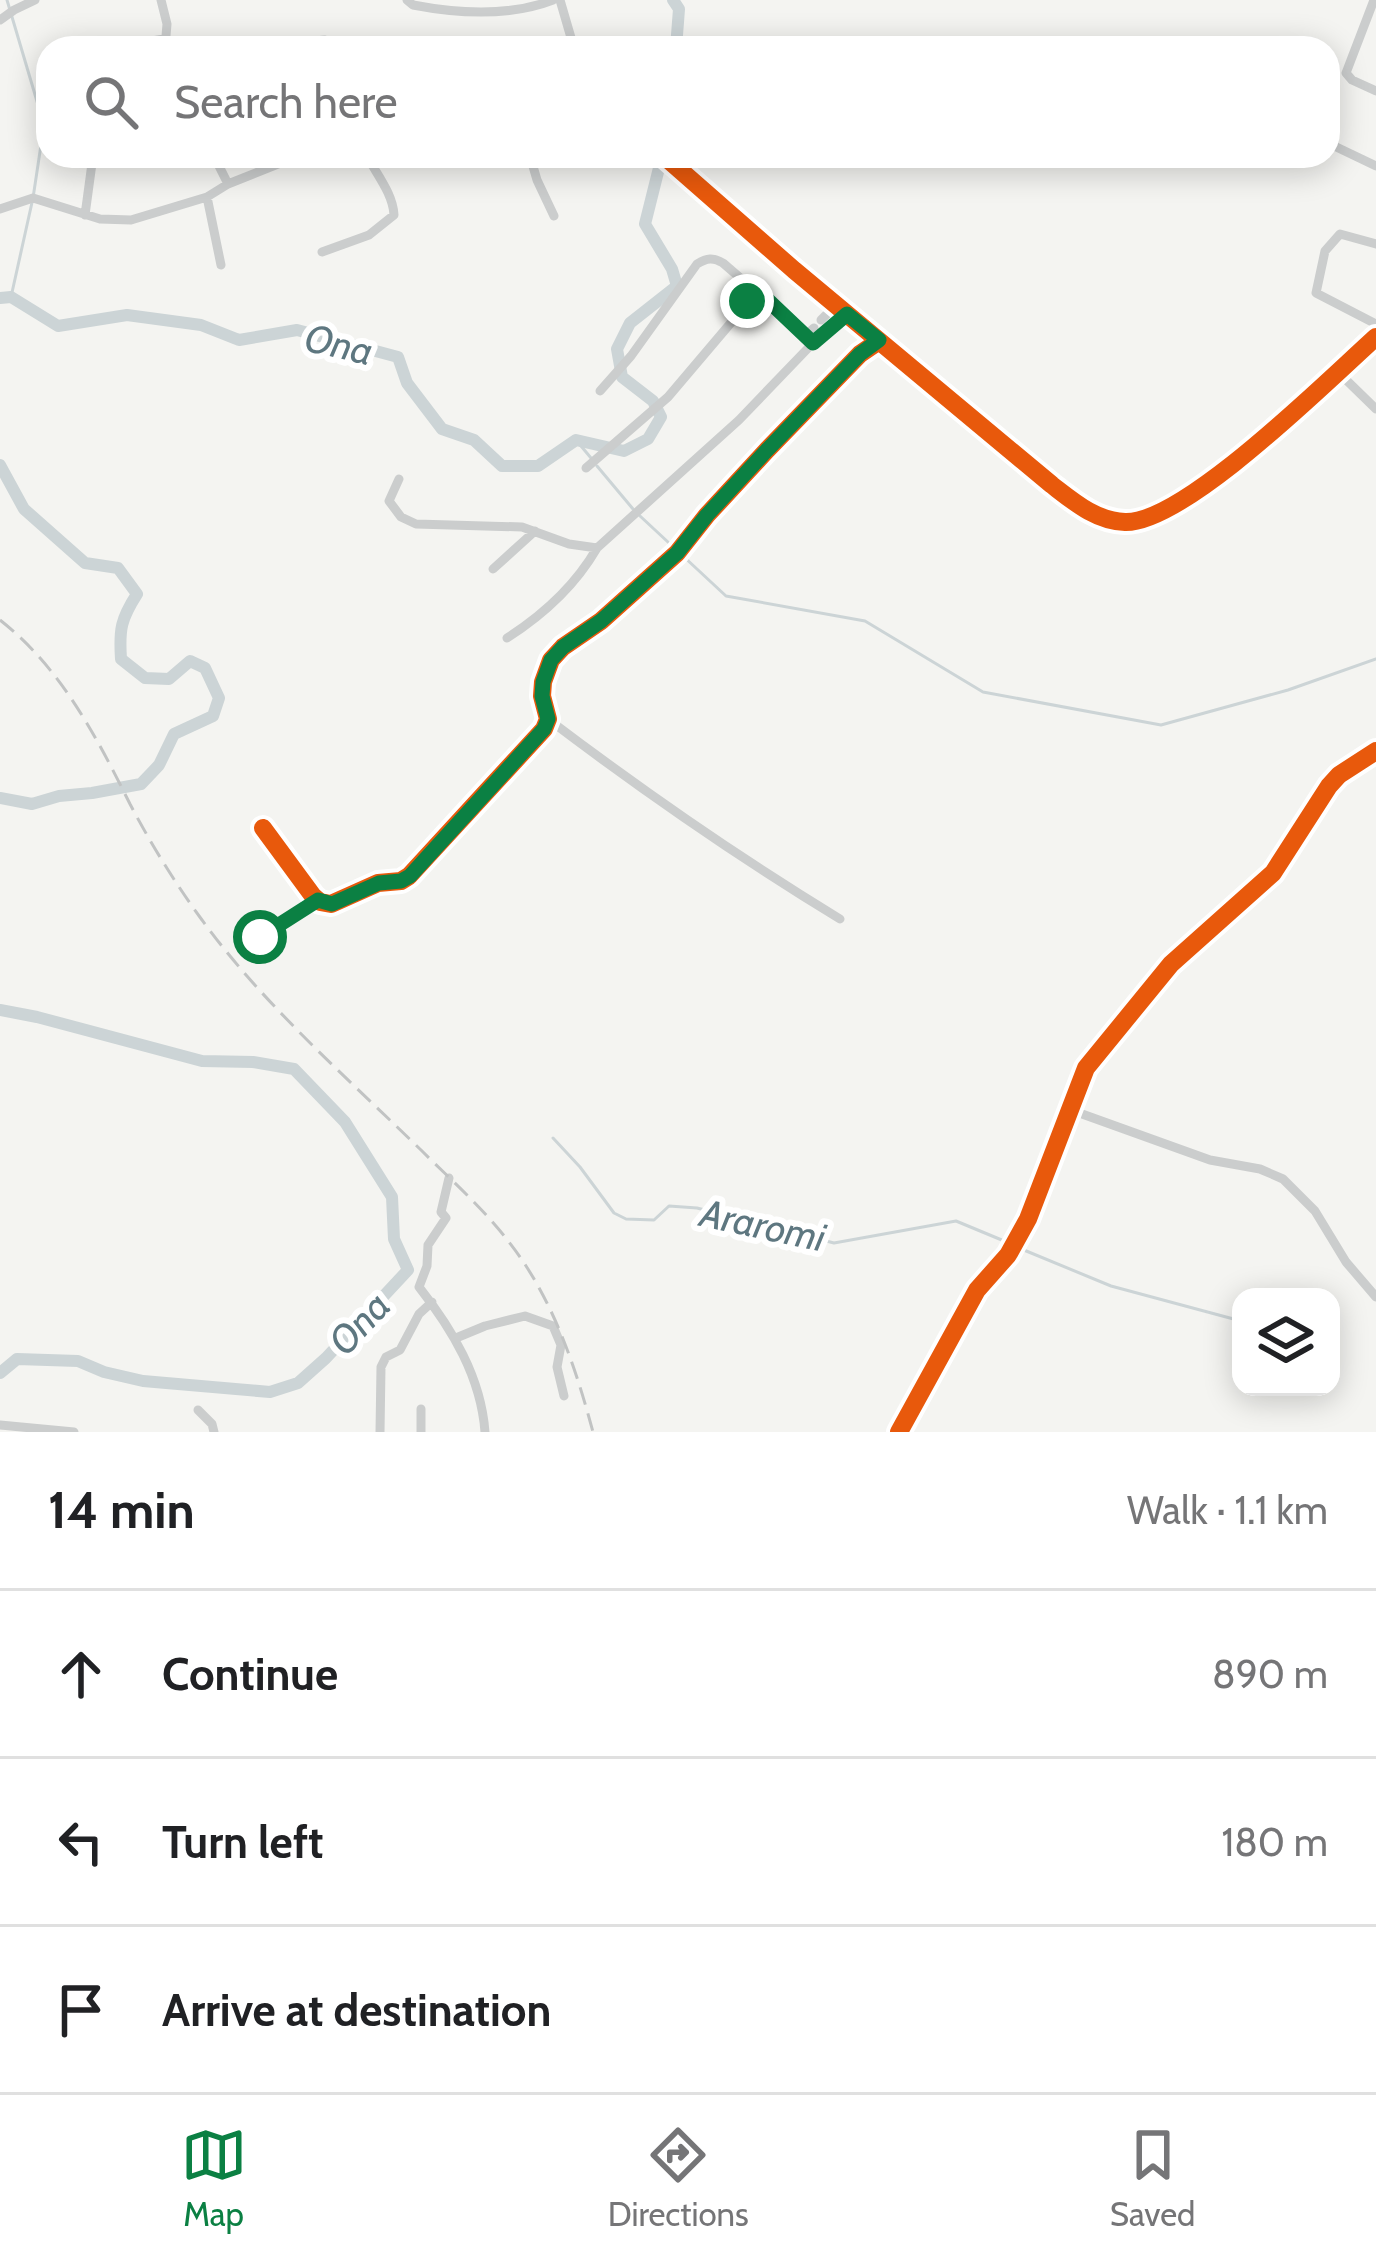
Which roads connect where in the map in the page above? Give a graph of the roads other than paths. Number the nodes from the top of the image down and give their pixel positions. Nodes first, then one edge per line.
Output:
1 (35, 0) edge
2 (161, 0) edge
3 (407, 0) edge
4 (556, 0) edge
5 (1374, 0) edge
6 (0, 20) edge
7 (166, 36) edge
8 (570, 36) edge
9 (1376, 92) edge
10 (1340, 148) edge
11 (1376, 166) edge
12 (91, 168) edge
13 (220, 168) edge
14 (268, 168) edge
15 (374, 168) edge
16 (534, 168) edge
17 (678, 168) edge
18 (228, 184) junction
19 (207, 197) junction
20 (0, 209) edge
21 (85, 215) junction
22 (554, 216) dead end
23 (1376, 244) edge
24 (322, 252) dead end
25 (221, 265) dead end
26 (755, 288) junction
27 (836, 304) junction
28 (847, 314) junction
29 (1376, 324) edge
30 (814, 332) junction
31 (1376, 337) edge
32 (879, 340) junction
33 (1337, 370) junction
34 (600, 391) dead end
35 (1376, 409) edge
36 (586, 468) dead end
37 (399, 479) dead end
38 (535, 530) junction
39 (597, 548) junction
40 (494, 568) dead end
41 (506, 638) dead end
42 (548, 719) junction
43 (1376, 752) edge
44 (263, 827) dead end
45 (318, 900) junction
46 (840, 919) dead end
47 (260, 937) dead end
48 (1071, 1110) junction
49 (449, 1178) dead end
50 (1376, 1297) edge
51 (432, 1302) junction
52 (456, 1338) junction
53 (565, 1396) dead end
54 (421, 1409) dead end
55 (198, 1410) dead end
56 (0, 1425) edge
57 (74, 1432) edge
58 (214, 1432) edge
59 (380, 1432) edge
60 (421, 1432) edge
61 (485, 1432) edge
62 (899, 1432) edge

1 - 6 street
2 - 7 street
3 - 4 street
4 - 8 street
5 - 9 street
10 - 11 street
12 - 21 street
13 - 18 street
14 - 18 street
15 - 24 street
16 - 22 street
17 - 27 street
18 - 19 street
19 - 21 street
19 - 25 street
20 - 21 street
23 - 29 street
26 - 30 street
26 - 34 street
26 - 36 street
27 - 28 street
27 - 30 street
28 - 30 street
28 - 32 street
30 - 39 street
31 - 33 street
32 - 33 street
32 - 42 street
33 - 35 street
37 - 38 street
38 - 39 street
38 - 40 street
39 - 41 street
42 - 45 street
42 - 46 street
43 - 48 street
44 - 45 street
45 - 47 street
48 - 50 street
48 - 62 street
49 - 51 street
51 - 52 street
51 - 59 street
52 - 53 street
52 - 61 street
54 - 60 street
55 - 58 street
56 - 57 street

